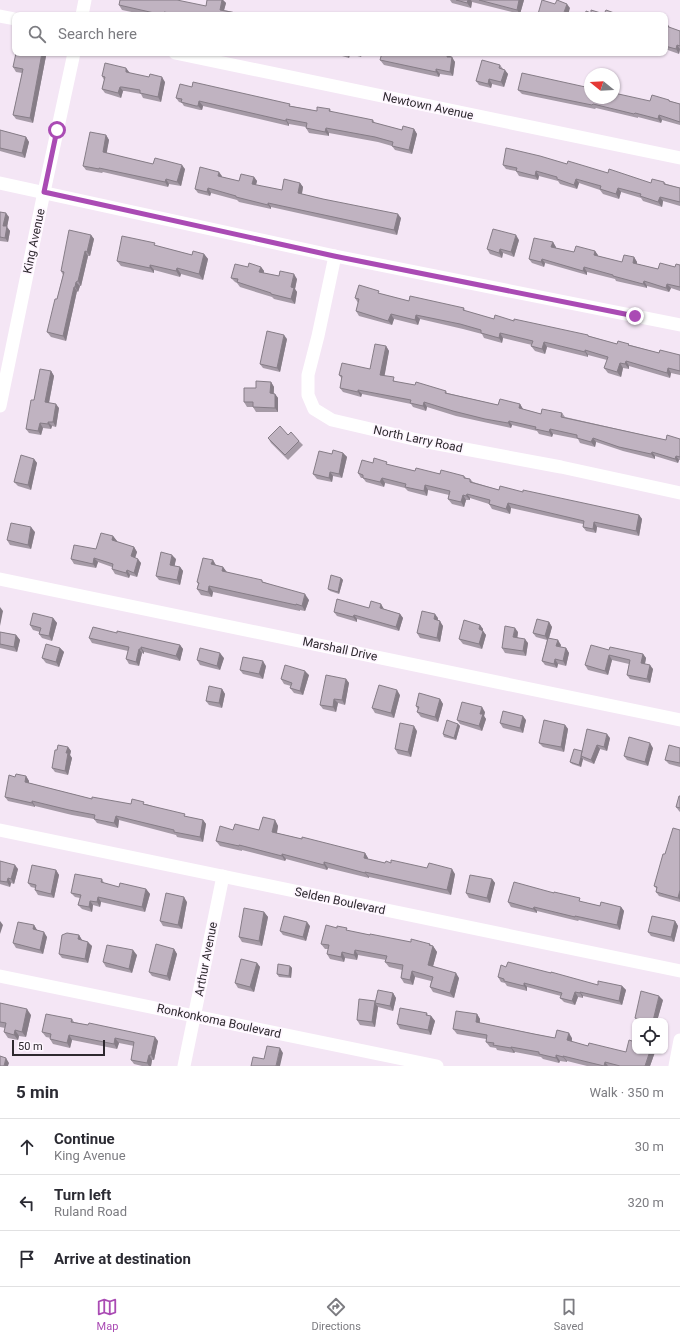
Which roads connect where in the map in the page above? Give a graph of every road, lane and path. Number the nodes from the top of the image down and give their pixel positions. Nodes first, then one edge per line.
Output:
1 (85, 0) edge
2 (83, 12) edge
3 (0, 16) edge
4 (12, 18) edge
5 (73, 56) edge
6 (189, 56) edge
7 (680, 158) edge
8 (0, 183) edge
9 (44, 192) junction
10 (334, 256) junction
11 (680, 325) edge
12 (0, 406) edge
13 (680, 493) edge
14 (0, 579) edge
15 (680, 720) edge
16 (0, 830) edge
17 (223, 876) junction
18 (680, 971) edge
19 (0, 976) edge
20 (195, 1016) junction
21 (680, 1040) edge
22 (184, 1066) edge
23 (437, 1066) edge
24 (675, 1066) edge

1 - 2 street
3 - 4 street
5 - 9 street, King Avenue
6 - 7 street, Newtown Avenue
8 - 9 street
9 - 10 street
9 - 12 street, King Avenue
10 - 11 street
10 - 13 street, North Larry Road
14 - 15 street, Marshall Drive
16 - 17 street, Selden Boulevard
17 - 18 street, Selden Boulevard
17 - 20 street, Arthur Avenue
19 - 20 street, Ronkonkoma Boulevard
20 - 22 street, Arthur Avenue
20 - 23 street, Ronkonkoma Boulevard
21 - 24 street

